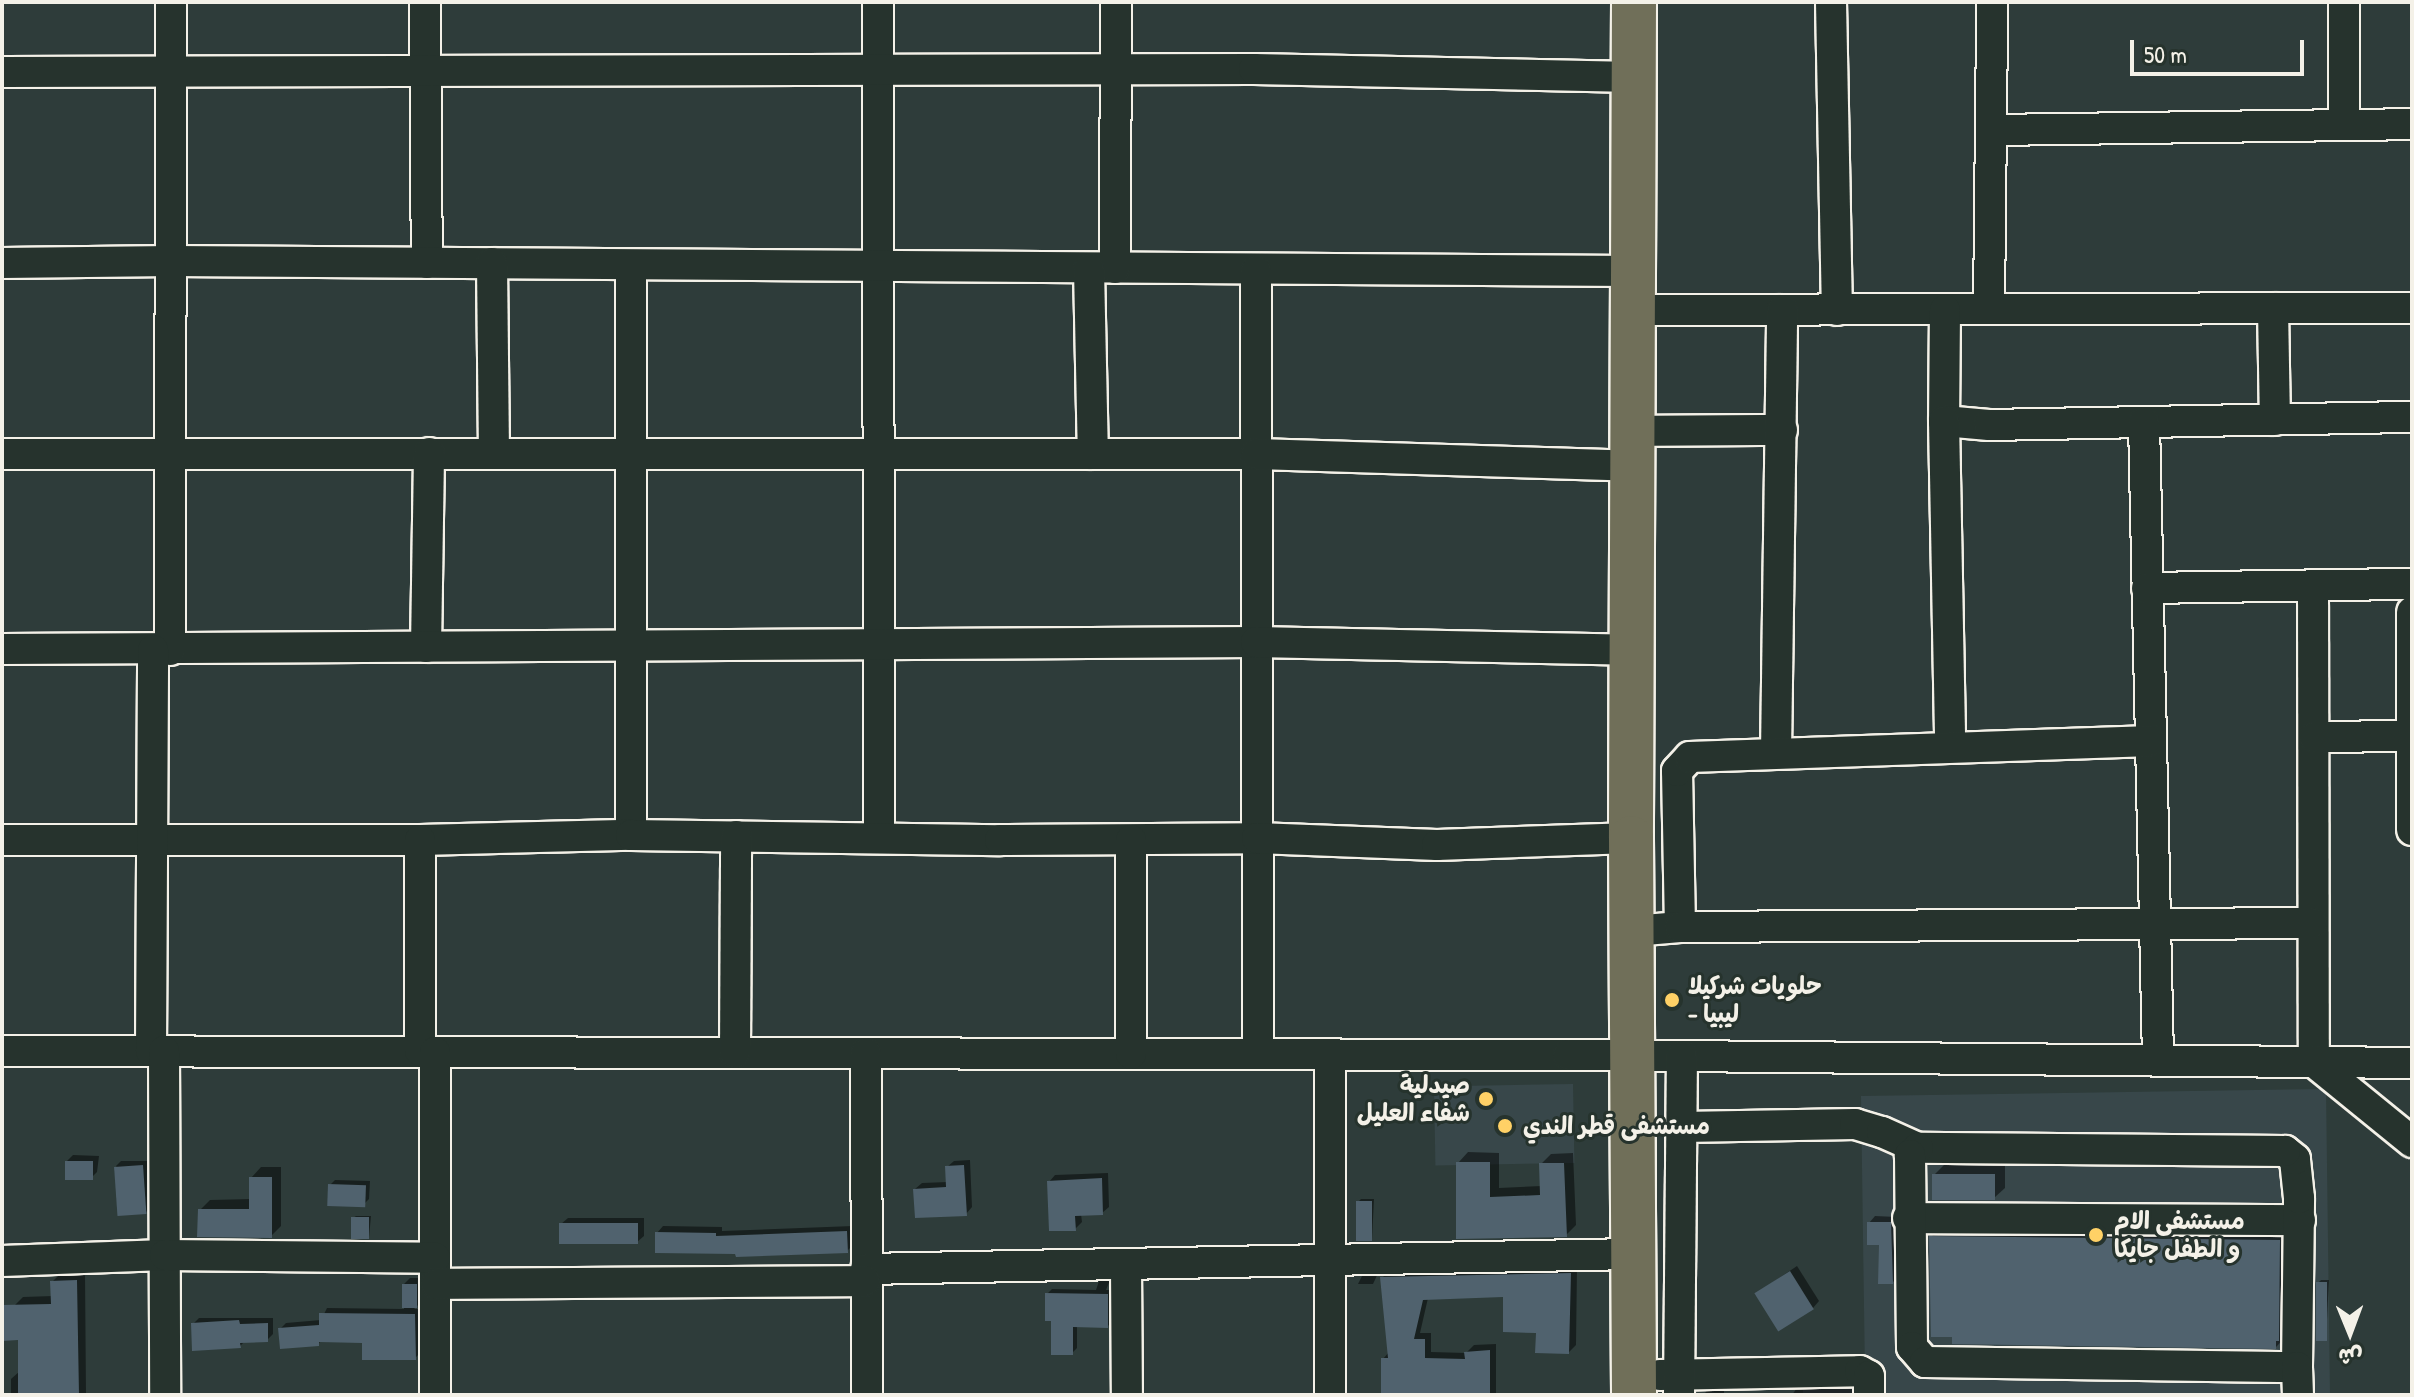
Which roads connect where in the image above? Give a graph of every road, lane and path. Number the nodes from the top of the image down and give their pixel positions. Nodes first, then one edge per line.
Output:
1 (171, 2) edge
2 (425, 2) edge
3 (878, 2) edge
4 (1116, 2) edge
5 (1634, 2) edge
6 (1831, 2) edge
7 (1992, 2) edge
8 (2344, 2) edge
9 (878, 69) junction
10 (1116, 69) junction
11 (426, 70) junction
12 (171, 71) junction
13 (2, 72) edge
14 (1634, 77) junction
15 (2412, 124) edge
16 (2344, 125) junction
17 (1992, 130) junction
18 (172, 261) junction
19 (2, 263) edge
20 (427, 263) junction
21 (492, 263) junction
22 (631, 266) junction
23 (879, 266) junction
24 (1102, 268) junction
25 (1256, 271) junction
26 (1632, 291) junction
27 (2273, 308) junction
28 (2412, 308) edge
29 (1989, 309) junction
30 (1782, 310) junction
31 (1837, 310) junction
32 (1945, 310) junction
33 (2412, 417) edge
34 (2275, 420) junction
35 (1944, 421) junction
36 (2144, 422) junction
37 (1782, 430) junction
38 (2412, 445) edge
39 (1633, 448) junction
40 (172, 452) junction
41 (429, 453) junction
42 (494, 453) junction
43 (630, 453) junction
44 (2, 454) edge
45 (880, 454) junction
46 (1093, 454) junction
47 (1256, 454) junction
48 (2412, 584) edge
49 (2313, 586) junction
50 (2147, 588) junction
51 (2412, 612) edge
52 (1256, 642) junction
53 (881, 643) junction
54 (630, 645) junction
55 (426, 647) junction
56 (2, 649) edge
57 (161, 650) junction
58 (1631, 650) junction
59 (2411, 736) edge
60 (2314, 737) junction
61 (2151, 741) junction
62 (1950, 747) junction
63 (1776, 753) junction
64 (2412, 830) edge
65 (631, 835) junction
66 (736, 836) junction
67 (879, 837) junction
68 (1257, 838) junction
69 (1631, 838) junction
70 (2, 840) edge
71 (420, 840) junction
72 (1131, 840) junction
73 (151, 841) junction
74 (2155, 923) junction
75 (2312, 923) junction
76 (1680, 927) junction
77 (1633, 931) junction
78 (2, 1051) edge
79 (158, 1051) junction
80 (427, 1052) junction
81 (735, 1053) junction
82 (866, 1053) junction
83 (1131, 1054) junction
84 (1258, 1054) junction
85 (1330, 1054) junction
86 (1682, 1056) junction
87 (1633, 1057) junction
88 (2158, 1061) junction
89 (2314, 1062) junction
90 (2412, 1063) edge
91 (1682, 1127) junction
92 (2412, 1142) edge
93 (1918, 1148) junction
94 (1908, 1218) junction
95 (2300, 1220) junction
96 (1634, 1254) junction
97 (165, 1255) junction
98 (2, 1261) edge
99 (1330, 1262) junction
100 (1126, 1266) junction
101 (435, 1271) junction
102 (866, 1275) junction
103 (2297, 1381) edge
104 (1634, 1385) edge
105 (1679, 1386) edge
106 (165, 1395) edge
107 (435, 1395) edge
108 (867, 1395) edge
109 (1127, 1395) edge
110 (1330, 1395) edge
111 (1869, 1395) edge

1 - 12 street
2 - 11 street
3 - 9 street
4 - 10 street
5 - 14 highway
6 - 31 street
7 - 17 street
8 - 16 street
9 - 10 street
9 - 11 street
9 - 23 street
10 - 14 street
10 - 24 street
11 - 12 street
11 - 20 street
12 - 13 street
12 - 18 street
14 - 26 highway
15 - 16 street
16 - 17 street
17 - 29 street
18 - 19 street
18 - 20 street
18 - 40 street
20 - 21 street
21 - 22 street
21 - 42 street
22 - 23 street
22 - 43 street
23 - 24 street
23 - 45 street
24 - 25 street
24 - 46 street
25 - 26 street
25 - 47 street
26 - 30 street
26 - 39 highway
27 - 28 street
27 - 29 street
27 - 34 street
29 - 32 street
30 - 31 street
30 - 37 street
31 - 32 street
32 - 35 street
33 - 34 street
33 - 38 street
34 - 36 street
35 - 36 street
35 - 62 street
36 - 50 street
37 - 39 street
37 - 63 street
39 - 47 street
39 - 58 highway
40 - 41 street
40 - 44 street
40 - 57 street
41 - 42 street
41 - 55 street
42 - 43 street
43 - 45 street
43 - 54 street
45 - 46 street
45 - 53 street
46 - 47 street
47 - 52 street
48 - 49 street
49 - 50 street
49 - 60 street
50 - 61 street
51 - 59 street
52 - 53 street
52 - 58 street
52 - 68 street
53 - 54 street
53 - 67 street
54 - 55 street
54 - 65 street
55 - 57 street
56 - 57 street
57 - 73 street
58 - 69 highway
59 - 60 street
59 - 64 street
60 - 75 street
61 - 62 street
61 - 74 street
62 - 63 street
63 - 76 street
65 - 66 street
65 - 71 street
66 - 67 street
66 - 81 street
67 - 72 street
68 - 69 street
68 - 72 street
68 - 84 street
69 - 77 highway
70 - 73 street
71 - 73 street
71 - 80 street
72 - 83 street
73 - 79 street
74 - 75 street
74 - 76 street
74 - 88 street
75 - 89 street
76 - 77 street
77 - 87 highway
78 - 79 street
79 - 80 street
79 - 97 street
80 - 81 street
80 - 101 street
81 - 82 street
82 - 83 street
82 - 102 street
83 - 84 street
84 - 85 street
85 - 87 street
85 - 99 street
86 - 87 street
86 - 88 street
86 - 91 street
87 - 96 highway
88 - 89 street
89 - 90 street
89 - 92 street
91 - 93 street
91 - 105 street
93 - 94 street
93 - 95 street
94 - 95 street
94 - 103 street
95 - 103 street
96 - 99 street
96 - 104 highway
97 - 98 street
97 - 101 street
97 - 106 street
99 - 100 street
99 - 110 street
100 - 102 street
100 - 109 street
101 - 102 street
101 - 107 street
102 - 108 street
104 - 105 street
105 - 111 street

